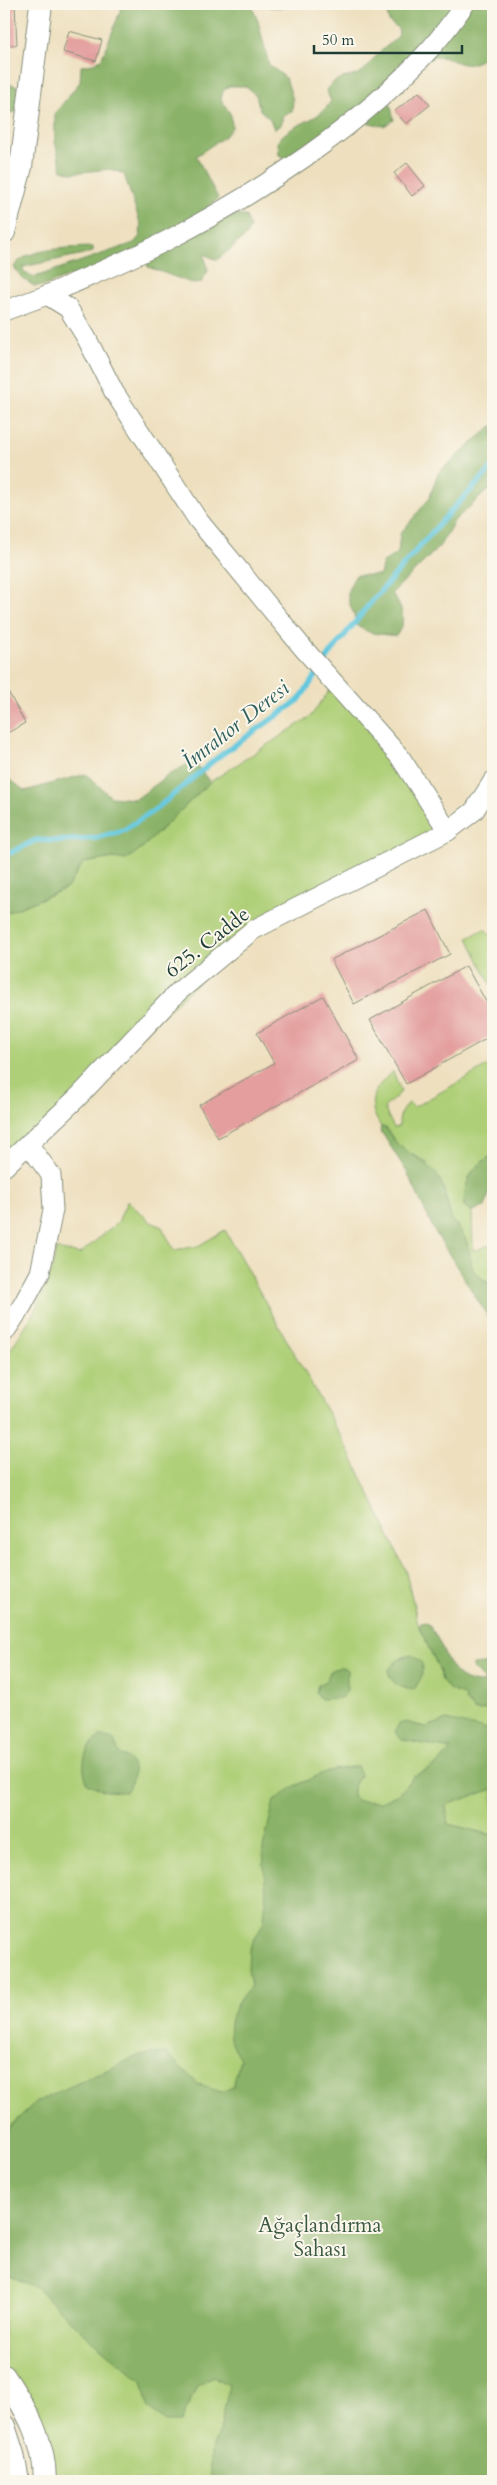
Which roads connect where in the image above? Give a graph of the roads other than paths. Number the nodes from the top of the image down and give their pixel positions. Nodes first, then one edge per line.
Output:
1 (41, 4) edge
2 (465, 4) edge
3 (12, 167) edge
4 (4, 232) edge
5 (47, 295) junction
6 (4, 311) edge
7 (493, 781) edge
8 (448, 831) junction
9 (28, 1144) junction
10 (4, 1167) edge
11 (4, 1333) edge
12 (4, 2376) edge
13 (4, 2426) edge
14 (18, 2481) edge
15 (45, 2481) edge

1 - 3 street
2 - 5 street
3 - 4 street
5 - 6 street
5 - 8 street
7 - 8 street, 625. Cadde
8 - 9 street, 625. Cadde
9 - 10 street, 625. Cadde
9 - 11 street
12 - 15 street
13 - 14 street

